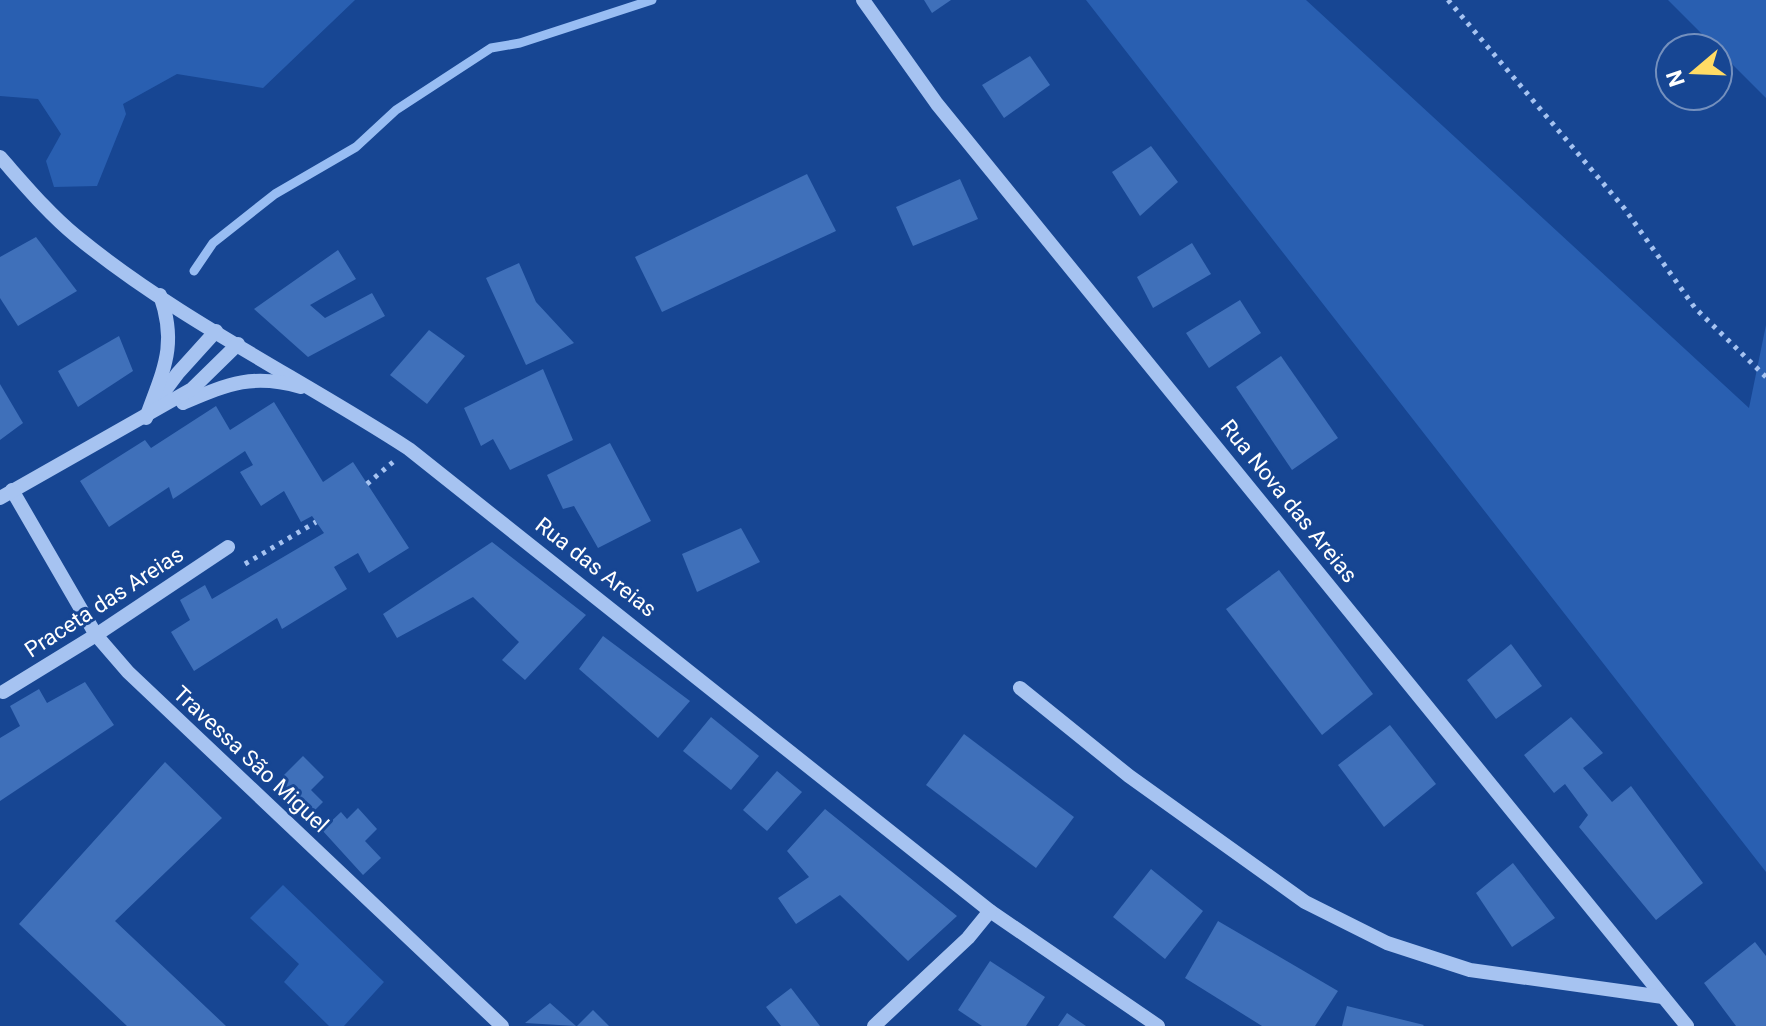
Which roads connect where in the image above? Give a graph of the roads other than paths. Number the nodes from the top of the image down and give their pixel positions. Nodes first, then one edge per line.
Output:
1 (863, 0) edge
2 (0, 157) edge
3 (160, 295) junction
4 (216, 331) junction
5 (238, 344) junction
6 (323, 393) junction
7 (146, 418) junction
8 (6, 494) edge
9 (228, 547) road end
10 (96, 635) junction
11 (1020, 688) dead end
12 (3, 692) dead end
13 (990, 911) junction
14 (1663, 997) junction
15 (502, 1026) edge
16 (874, 1026) edge
17 (1158, 1026) edge
18 (1687, 1026) edge

1 - 14 street, Rua Nova das Areias
2 - 3 street, Rua das Areias
3 - 4 street, Rua das Areias
3 - 7 street
4 - 5 street, Rua das Areias
4 - 7 street
5 - 6 street, Rua das Areias
5 - 7 street
6 - 7 street
6 - 13 street, Rua das Areias
7 - 8 street
8 - 10 street, Travessa São Miguel
9 - 10 street, Praceta das Areias
10 - 12 street, Praceta das Areias
10 - 15 street, Travessa São Miguel
11 - 14 street
13 - 16 street
13 - 17 street, Rua das Areias
14 - 18 street, Rua Nova das Areias

